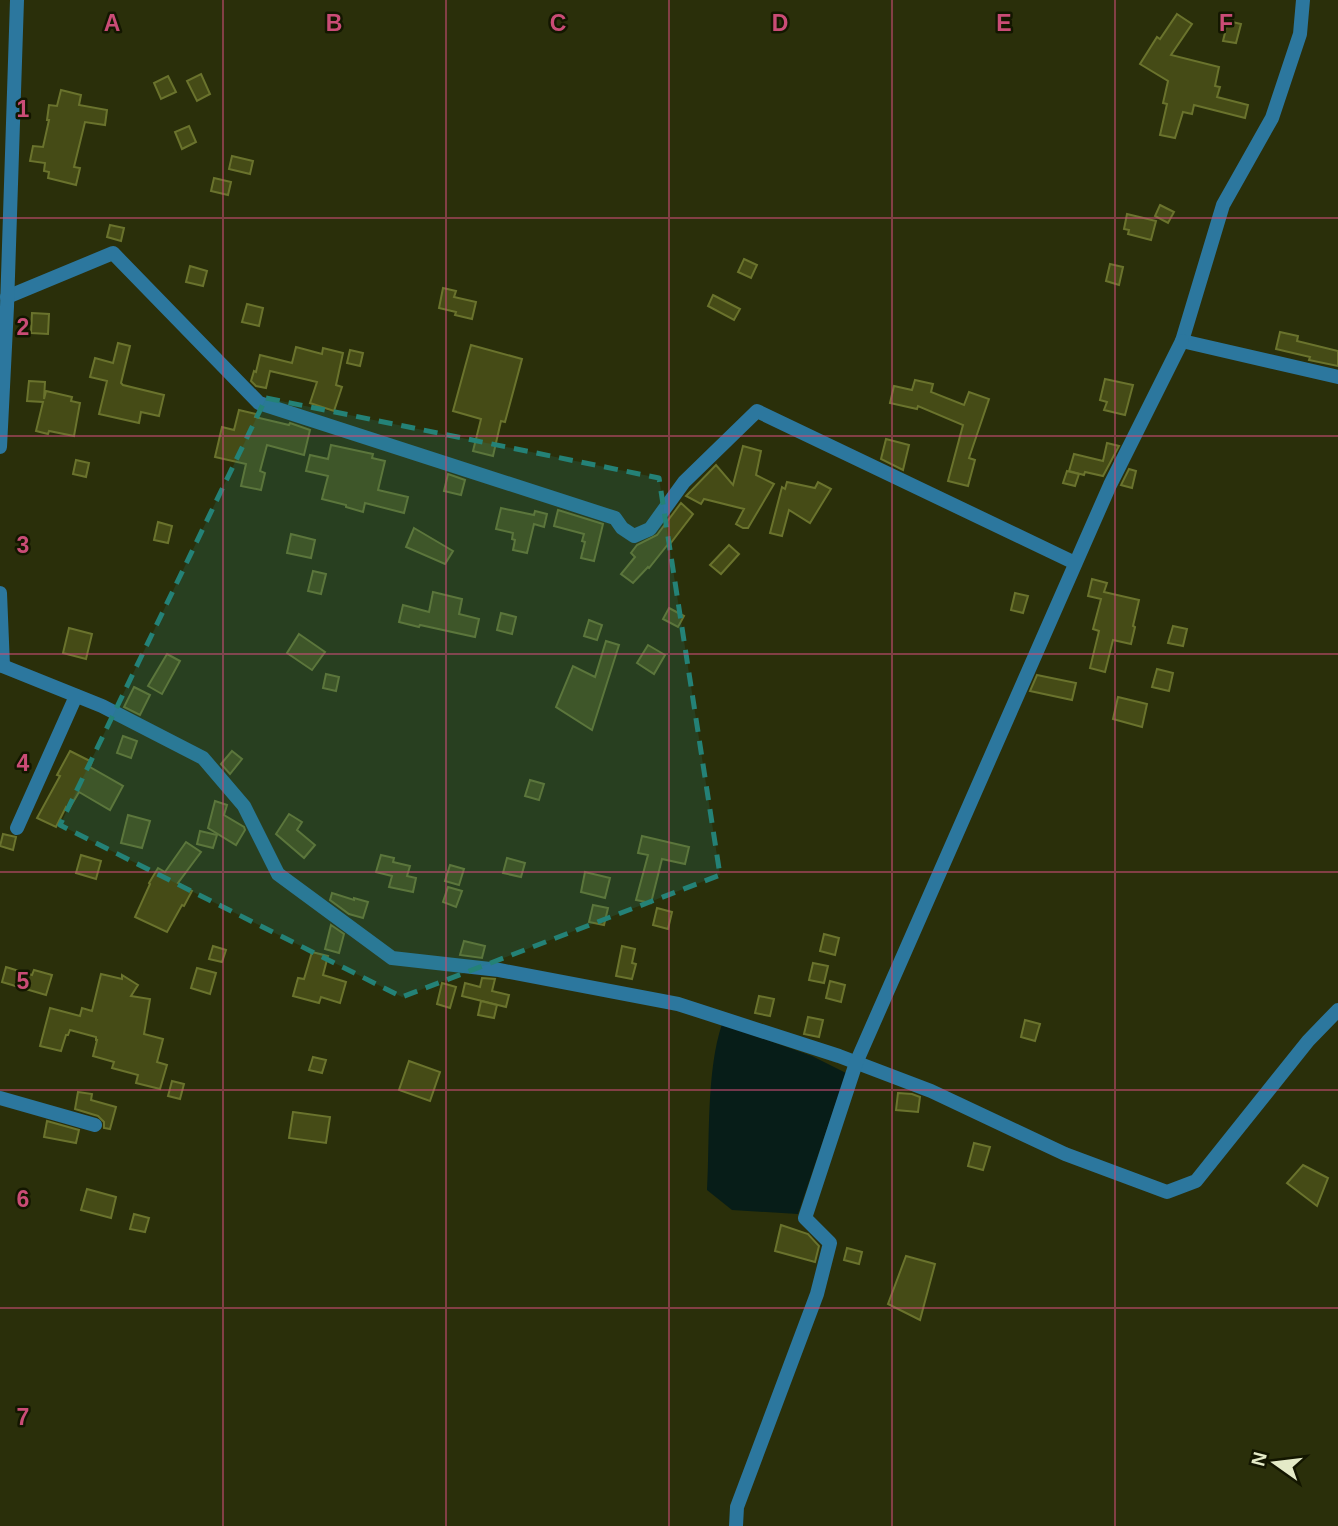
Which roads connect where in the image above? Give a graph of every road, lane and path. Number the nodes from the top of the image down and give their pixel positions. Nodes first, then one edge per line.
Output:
1 (17, 0) edge
2 (1303, 0) edge
3 (7, 297) junction
4 (1182, 341) junction
5 (1338, 377) edge
6 (0, 447) edge
7 (1076, 564) junction
8 (0, 593) edge
9 (1, 665) edge
10 (76, 696) junction
11 (17, 828) dead end
12 (1338, 1010) edge
13 (856, 1063) junction
14 (0, 1098) edge
15 (95, 1125) dead end
16 (736, 1526) edge

1 - 3 street
2 - 4 street
3 - 6 street
3 - 7 street
4 - 5 street
4 - 7 street
7 - 13 street
8 - 9 street
9 - 10 street
10 - 11 street
10 - 13 street
12 - 13 street
13 - 16 street
14 - 15 street

